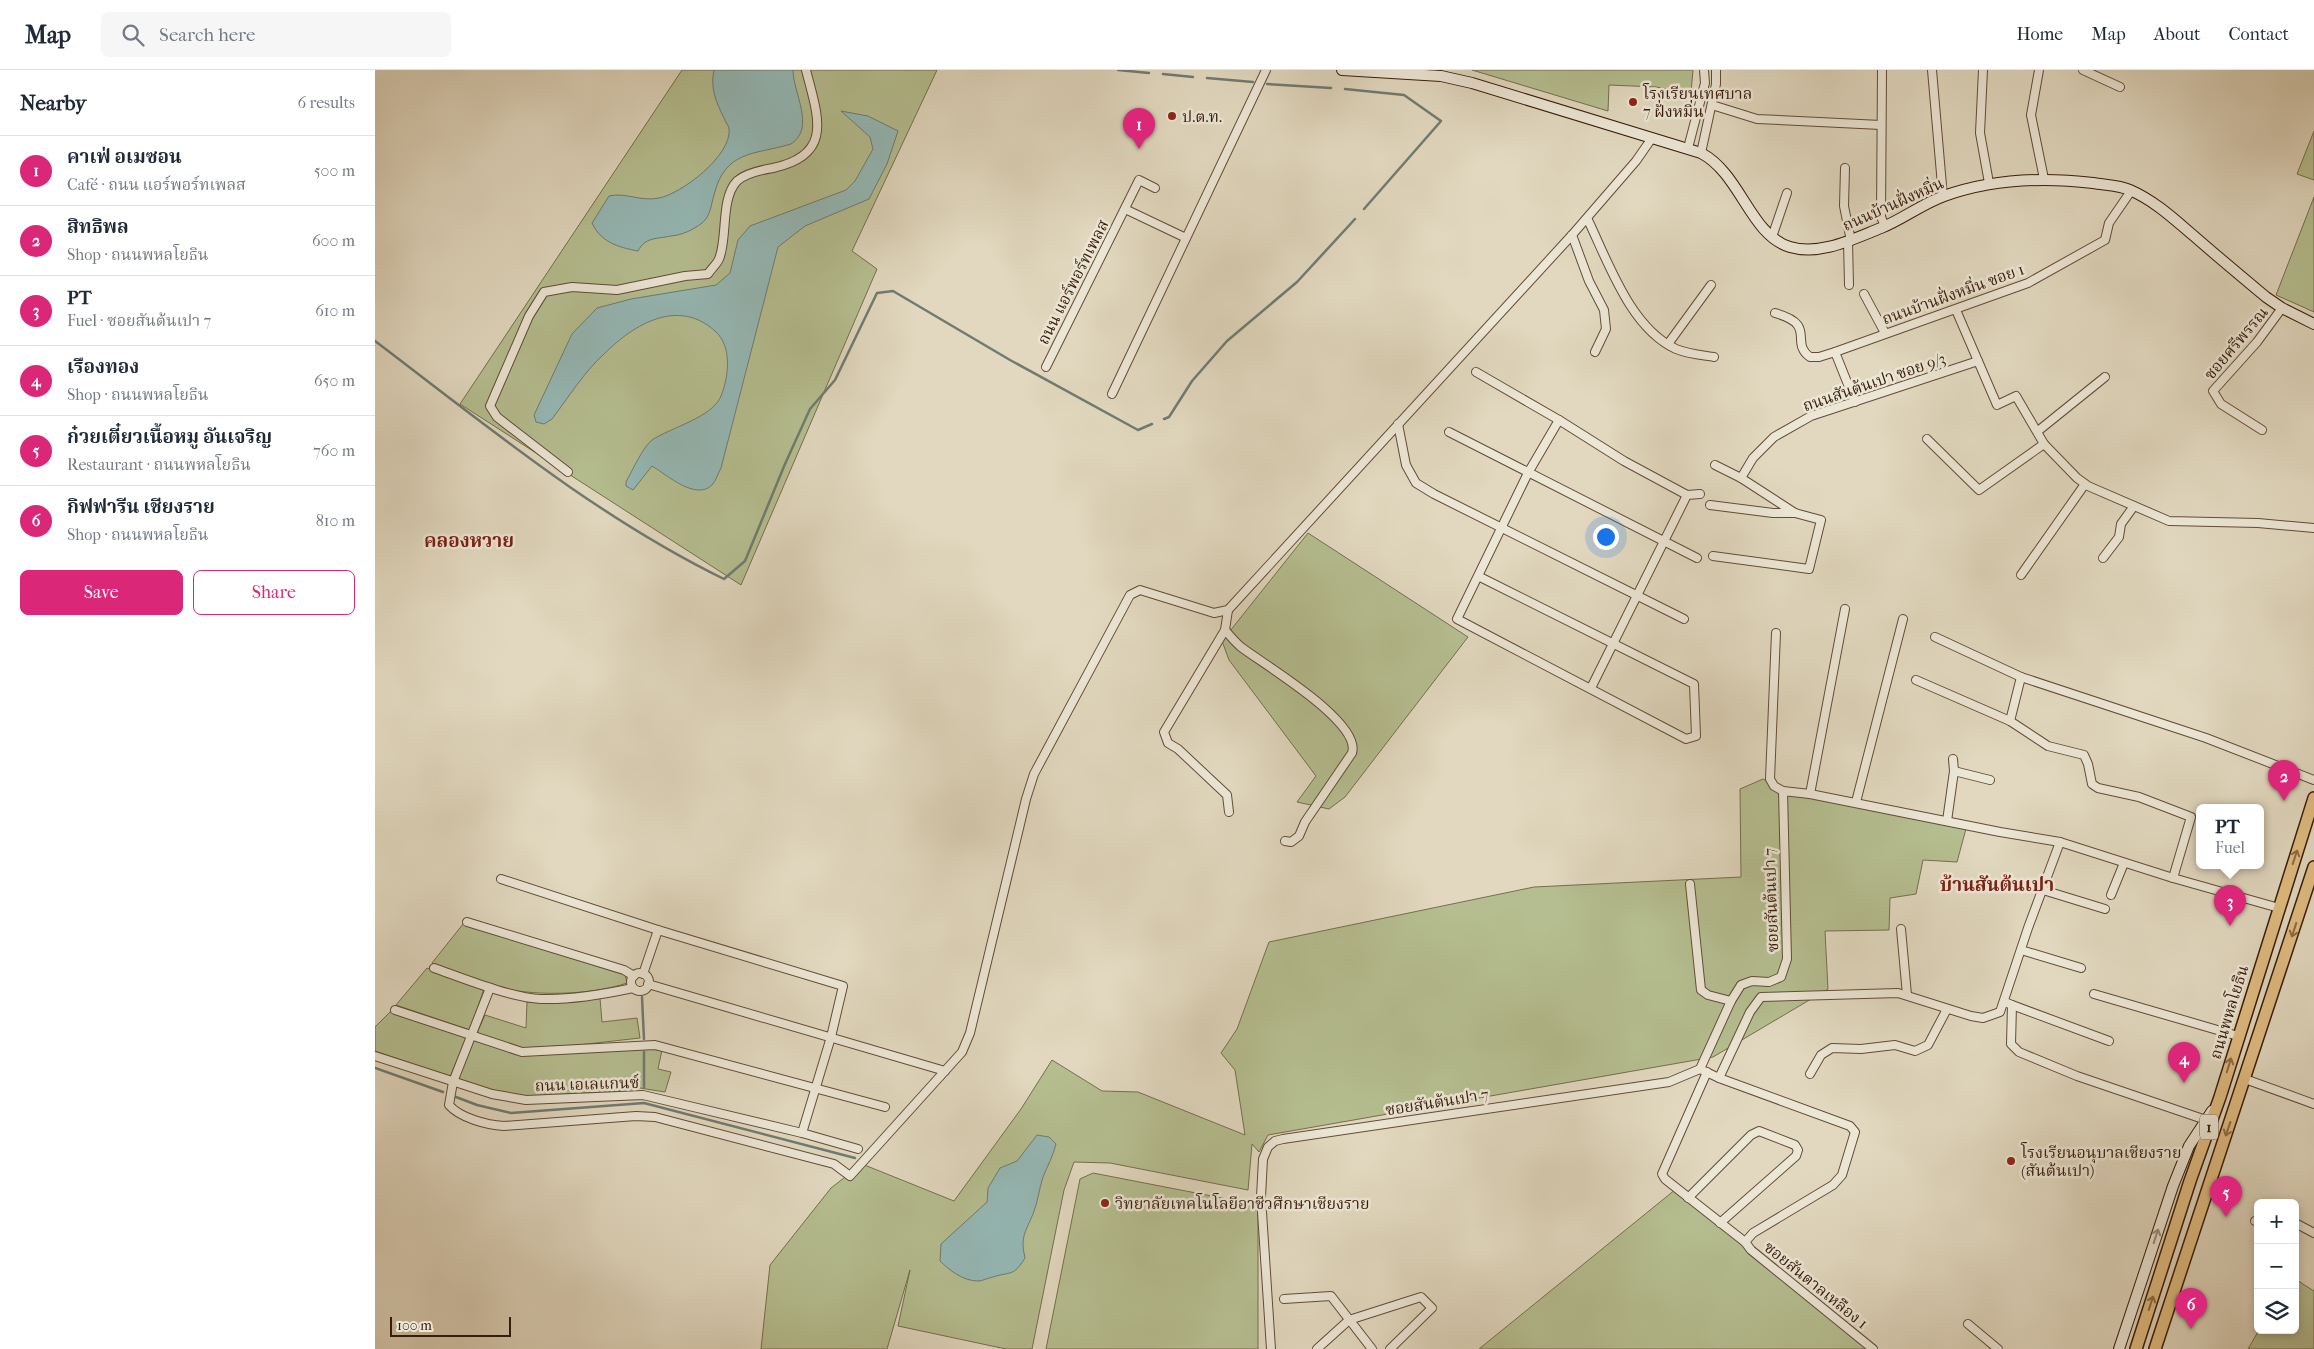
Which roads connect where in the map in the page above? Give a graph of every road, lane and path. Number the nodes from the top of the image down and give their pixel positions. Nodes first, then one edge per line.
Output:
1 (806, 70) edge
2 (1266, 70) edge
3 (1342, 70) edge
4 (1704, 70) edge
5 (1716, 70) edge
6 (1882, 70) edge
7 (1932, 70) edge
8 (1983, 70) edge
9 (2039, 70) edge
10 (2083, 70) edge
11 (2120, 87) dead end
12 (1712, 105) junction
13 (1881, 125) junction
14 (1652, 138) junction
15 (1688, 148) junction
16 (1701, 153) junction
17 (1845, 168) dead end
18 (2044, 180) junction
19 (1989, 182) junction
20 (1155, 188) dead end
21 (2131, 191) junction
22 (1787, 192) dead end
23 (1943, 196) junction
24 (1125, 209) junction
25 (1587, 218) junction
26 (1885, 226) junction
27 (1572, 235) junction
28 (1772, 237) junction
29 (1187, 238) junction
30 (1849, 241) junction
31 (1711, 285) dead end
32 (1849, 286) dead end
33 (1864, 294) dead end
34 (2282, 308) junction
35 (1955, 310) junction
36 (1775, 313) dead end
37 (2314, 324) edge
38 (1885, 333) junction
39 (1668, 344) junction
40 (1595, 352) dead end
41 (1835, 352) junction
42 (1713, 357) dead end
43 (1978, 361) junction
44 (1046, 367) dead end
45 (1476, 372) dead end
46 (2105, 377) dead end
47 (1112, 394) dead end
48 (1855, 402) junction
49 (1559, 420) junction
50 (1399, 424) junction
51 (2263, 430) dead end
52 (2038, 431) junction
53 (1449, 432) dead end
54 (1927, 439) dead end
55 (2044, 444) junction
56 (1715, 465) dead end
57 (568, 472) dead end
58 (1528, 473) junction
59 (1741, 478) junction
60 (2085, 484) junction
61 (1699, 494) dead end
62 (1687, 495) junction
63 (1710, 504) dead end
64 (2134, 506) junction
65 (1795, 513) junction
66 (1502, 526) junction
67 (2314, 528) edge
68 (1664, 542) junction
69 (1713, 556) dead end
70 (1697, 558) dead end
71 (2103, 558) dead end
72 (2021, 575) dead end
73 (1478, 576) junction
74 (1637, 596) junction
75 (1845, 609) dead end
76 (1228, 610) junction
77 (1903, 618) dead end
78 (1684, 619) dead end
79 (1225, 630) junction
80 (1776, 633) dead end
81 (1935, 638) dead end
82 (1613, 643) junction
83 (2021, 677) junction
84 (1916, 680) dead end
85 (1591, 688) junction
86 (2010, 721) junction
87 (1953, 759) dead end
88 (1954, 771) junction
89 (1990, 780) dead end
90 (2314, 780) edge
91 (1783, 791) junction
92 (1811, 794) junction
93 (2314, 798) edge
94 (1856, 802) junction
95 (1229, 812) dead end
96 (1947, 821) junction
97 (1285, 841) dead end
98 (2060, 842) junction
99 (2124, 863) junction
100 (2314, 867) edge
101 (2173, 878) junction
102 (501, 879) dead end
103 (1690, 884) dead end
104 (2043, 890) junction
105 (2111, 895) dead end
106 (2279, 908) junction
107 (2105, 909) dead end
108 (467, 922) dead end
109 (1901, 929) dead end
110 (658, 930) junction
111 (2021, 950) junction
112 (434, 968) dead end
113 (2081, 968) dead end
114 (643, 974) junction
115 (634, 976) junction
116 (648, 984) junction
117 (490, 988) junction
118 (633, 988) junction
119 (2094, 994) dead end
120 (1907, 995) junction
121 (1731, 1001) junction
122 (2009, 1003) junction
123 (1947, 1009) junction
124 (395, 1010) dead end
125 (470, 1035) junction
126 (2239, 1036) junction
127 (831, 1037) junction
128 (2109, 1041) dead end
129 (375, 1056) edge
130 (945, 1070) junction
131 (1703, 1070) junction
132 (1810, 1074) dead end
133 (1719, 1078) junction
134 (2245, 1079) junction
135 (453, 1082) junction
136 (815, 1087) junction
137 (2220, 1097) junction
138 (2314, 1104) edge
139 (885, 1107) dead end
140 (2207, 1120) junction
141 (802, 1133) junction
142 (857, 1149) dead end
143 (1688, 1198) junction
144 (1720, 1223) junction
145 (2299, 1225) edge
146 (2314, 1232) edge
147 (1745, 1242) junction
148 (1284, 1299) dead end
149 (1349, 1320) junction
150 (1968, 1324) dead end
151 (1271, 1349) edge
152 (1317, 1349) edge
153 (1372, 1349) edge
154 (1390, 1349) edge
155 (1873, 1349) edge
156 (1998, 1349) edge
157 (2119, 1349) edge
158 (2136, 1349) edge
159 (2155, 1349) edge

1 - 57 street
2 - 29 street
3 - 14 street, ถนนบ้านฝั่งหมิ่น
4 - 15 street
5 - 12 street
6 - 13 street
7 - 23 street
8 - 19 street
9 - 18 street
10 - 11 street
12 - 13 street
12 - 16 street
13 - 26 street
14 - 15 street, ถนนบ้านฝั่งหมิ่น
14 - 25 street
15 - 16 street, ถนนบ้านฝั่งหมิ่น
16 - 28 street, ถนนบ้านฝั่งหมิ่น
17 - 30 street
18 - 19 street, ถนนบ้านฝั่งหมิ่น
18 - 21 street, ถนนบ้านฝั่งหมิ่น
19 - 23 street, ถนนบ้านฝั่งหมิ่น
20 - 24 street, ถนน แอร์พอร์ทเพลส
21 - 34 street, ถนนบ้านฝั่งหมิ่น
21 - 35 street, ถนนบ้านฝั่งหมิ่น ซอย 1
22 - 28 street
23 - 26 street, ถนนบ้านฝั่งหมิ่น
24 - 29 street, ถนน แอร์พอร์ทเพลส
24 - 44 street, ถนน แอร์พอร์ทเพลส
25 - 27 street
25 - 39 street
26 - 30 street, ถนนบ้านฝั่งหมิ่น
27 - 40 street
27 - 50 street
28 - 30 street, ถนนบ้านฝั่งหมิ่น
29 - 47 street
30 - 32 street
31 - 39 street
33 - 38 street
34 - 37 street, ถนนบ้านฝั่งหมิ่น
34 - 51 street, ซอยศรีพรรณ
35 - 38 street, ถนนบ้านฝั่งหมิ่น ซอย 1
35 - 43 street
36 - 41 street, ถนนบ้านฝั่งหมิ่น ซอย 1
38 - 41 street, ถนนบ้านฝั่งหมิ่น ซอย 1
39 - 42 street
41 - 48 street
43 - 48 street, ถนนสันต้นเปา ซอย 9/3
43 - 52 street
45 - 49 street
46 - 52 street
48 - 59 street, ถนนสันต้นเปา ซอย 9/3
49 - 58 street
49 - 62 street
50 - 66 street
50 - 76 street
52 - 55 street
53 - 58 street
54 - 55 street
55 - 60 street
56 - 59 street
58 - 66 street
58 - 68 street
59 - 65 street
60 - 64 street
60 - 72 street
61 - 62 street
62 - 68 street
63 - 65 street
64 - 67 street
64 - 71 street
65 - 69 street
66 - 73 street
66 - 74 street
68 - 70 street
68 - 74 street
73 - 82 street
73 - 85 street
74 - 78 street
74 - 82 street
75 - 92 street
76 - 79 street
76 - 130 street
77 - 94 street
79 - 95 street
79 - 97 street
80 - 91 street
81 - 83 street
82 - 85 street
82 - 85 street
83 - 86 street
83 - 90 street
84 - 86 street
86 - 101 street
87 - 88 street
88 - 89 street
88 - 96 street
91 - 92 street
91 - 121 street, ซอยสันต้นเปา 7
92 - 94 street
106 -> 93 main road, ถนนพหลโยธิน / 1
94 - 96 street
96 - 98 street
98 - 99 street
98 - 104 street
99 - 101 street
99 - 105 street
100 -> 134 main road, 1
101 - 106 street
102 - 110 street
103 - 121 street
104 - 107 street
104 - 111 street
106 - 126 main road, ถนนพหลโยธิน / 1
108 - 115 street
109 - 120 street
110 - 114 street
110 - 127 street
111 - 113 street
111 - 122 street
112 - 117 street
114 - 115 street
114 - 116 street
115 - 118 street
116 - 118 street
116 - 127 street
117 - 118 street
117 - 125 street
119 - 126 street
120 - 123 street
120 - 133 street
121 - 131 street, ซอยสันต้นเปา 7
122 - 123 street
122 - 128 street
122 - 140 street
123 - 132 street
124 - 125 street
125 - 135 street
125 - 136 street
137 -> 126 main road, ถนนพหลโยธิน / 1
127 - 130 street
127 - 136 street
129 - 135 street, ถนน เอเลแกนซ์
130 - 135 street
131 - 133 street, ซอยสันตาลเหลือง 1
131 - 143 street
131 - 151 street, ซอยสันต้นเปา 7
133 - 147 street, ซอยสันตาลเหลือง 1
134 - 138 street
134 -> 159 main road, 1
135 - 141 street, ถนน เอเลแกนซ์
136 - 139 street
136 - 141 street
137 - 140 street
158 -> 137 main road, ถนนพหลโยธิน / 1
157 -> 140 street
141 - 142 street, ถนน เอเลแกนซ์
143 - 144 street
143 - 144 street
144 - 147 street
145 - 146 street
147 - 155 street, ซอยสันตาลเหลือง 1
148 - 149 street
149 - 152 street
149 - 153 street
149 - 154 street
150 - 156 street

